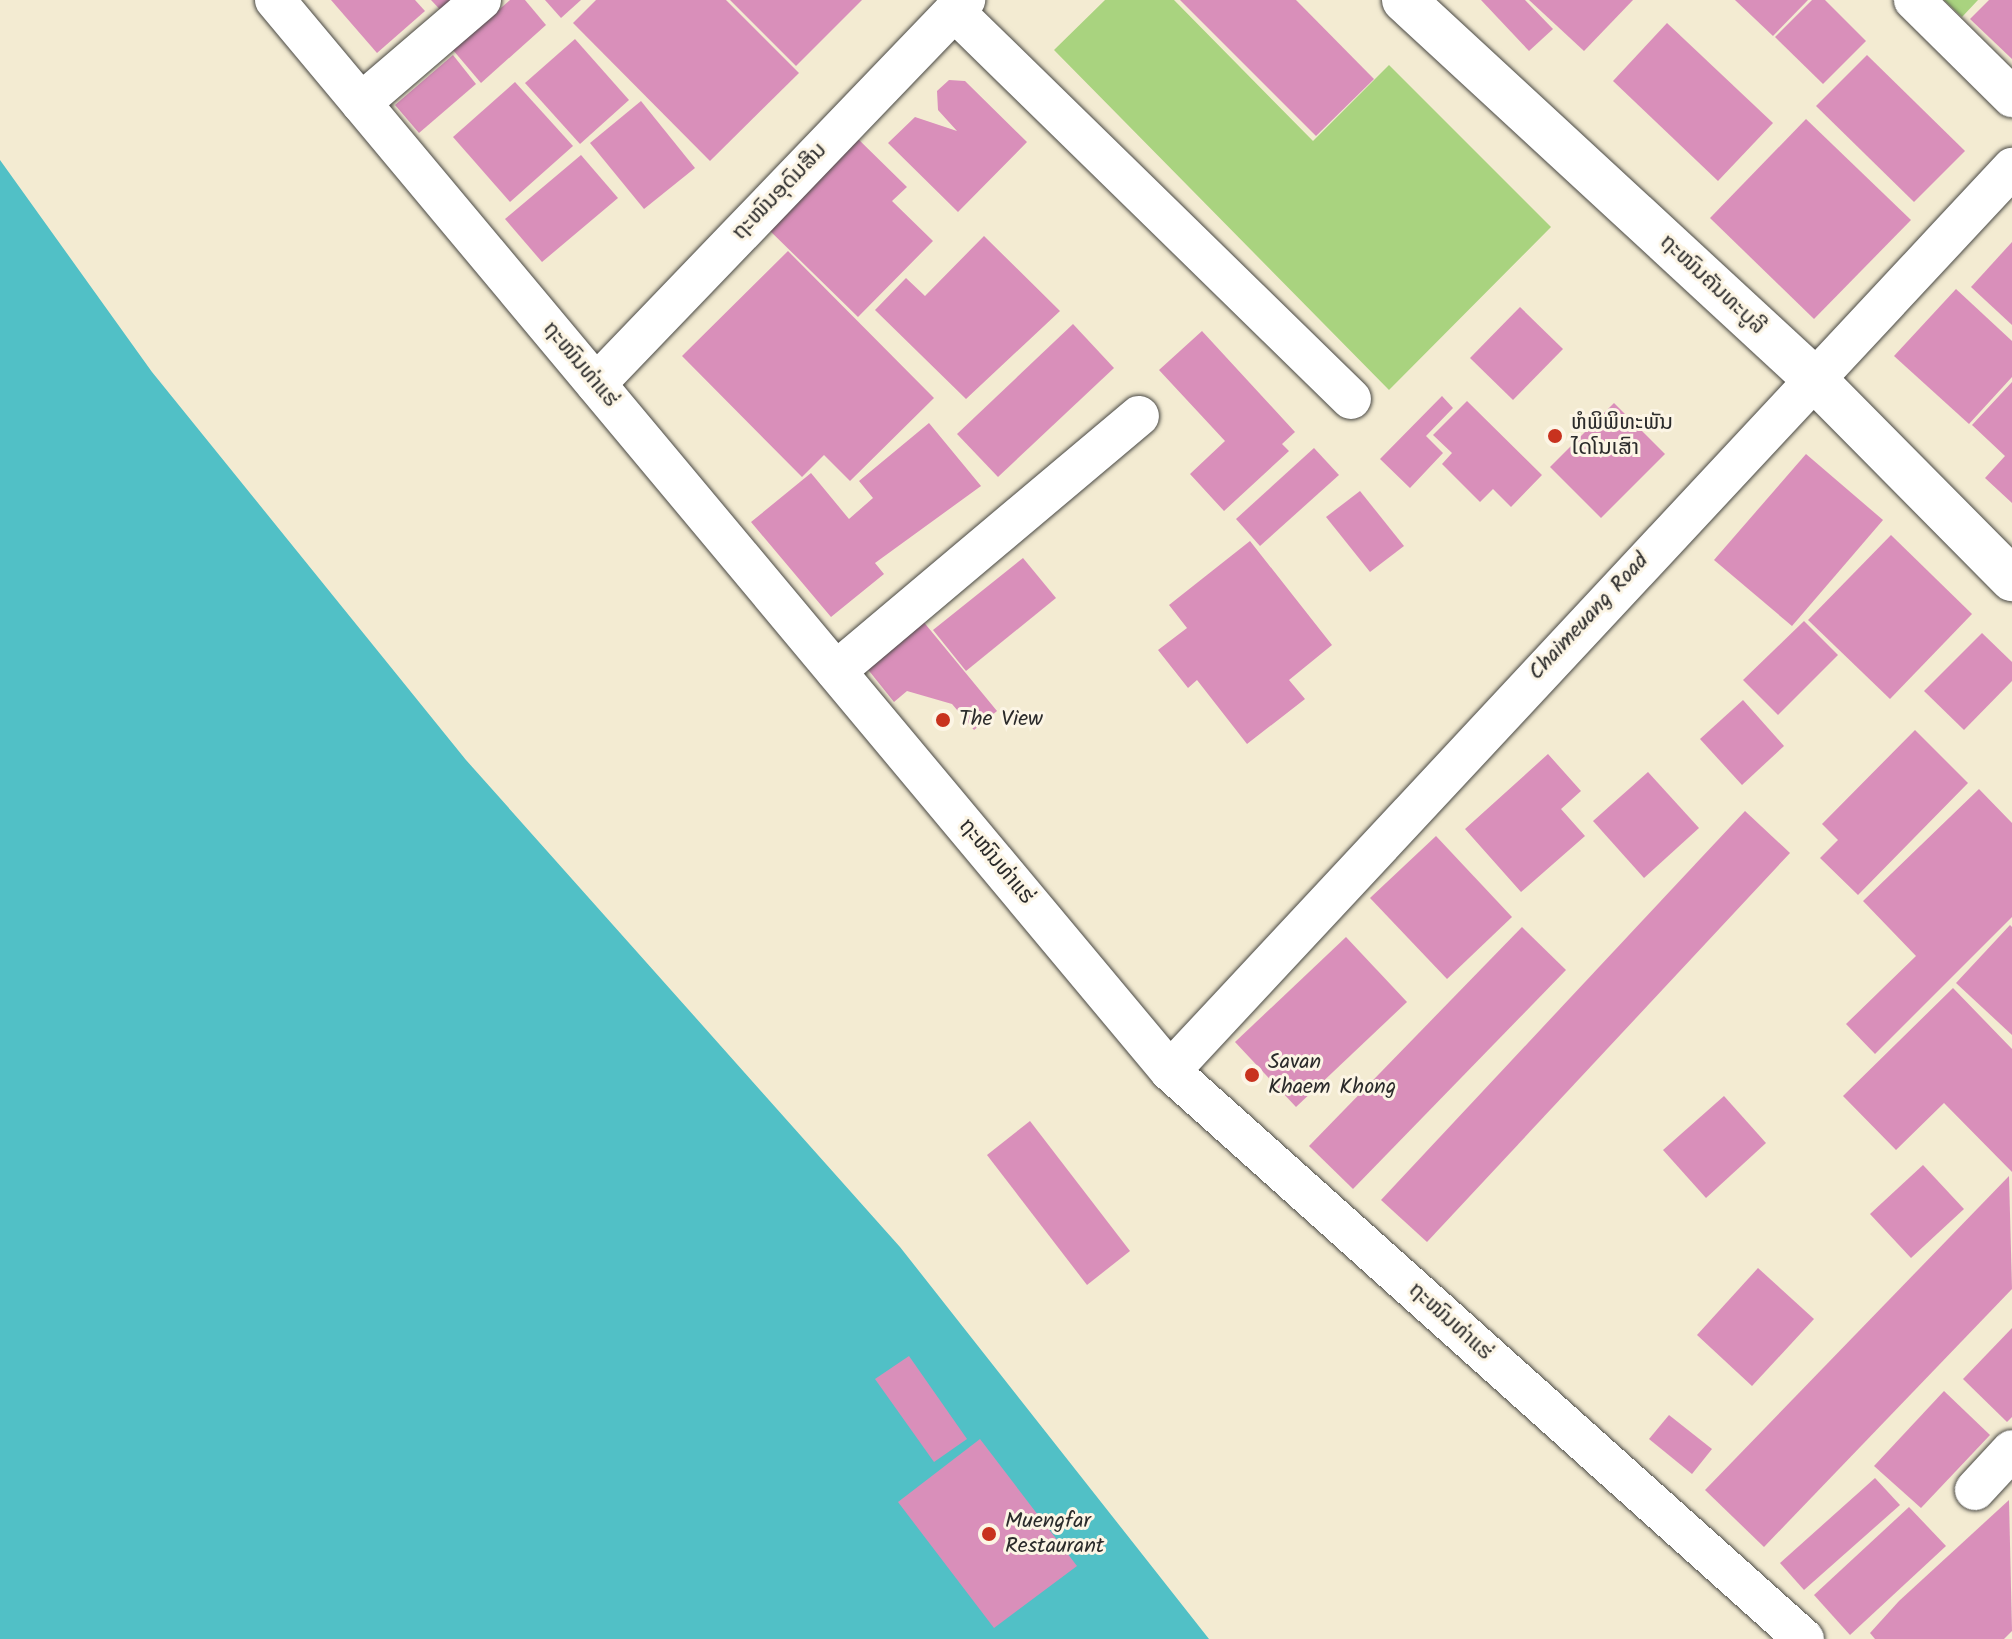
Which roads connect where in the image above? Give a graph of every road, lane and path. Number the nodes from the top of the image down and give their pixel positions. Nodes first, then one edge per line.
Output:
1 (275, 0) edge
2 (481, 0) edge
3 (1404, 0) edge
4 (1914, 0) edge
5 (960, 5) edge
6 (2012, 97) edge
7 (361, 103) junction
8 (2012, 168) edge
9 (1811, 376) junction
10 (596, 384) junction
11 (1351, 399) dead end
12 (1139, 416) dead end
13 (2012, 579) edge
14 (836, 671) junction
15 (1170, 1071) junction
16 (2012, 1450) edge
17 (1975, 1490) dead end
18 (1804, 1639) edge

1 - 7 street, ຖະໜົນທ່າແຮ່
2 - 7 street
3 - 9 main road, ຖະໜົນຄັນທະບູລີ
4 - 6 street
5 - 10 street, ຖະໜົນອຸດົມສິນ
5 - 11 street
7 - 10 street, ຖະໜົນທ່າແຮ່
8 - 9 street, Chaimeuang Road
9 - 13 main road, ຖະໜົນຄັນທະບູລີ
9 - 15 street, Chaimeuang Road
10 - 14 street, ຖະໜົນທ່າແຮ່
12 - 14 street
14 - 15 street, ຖະໜົນທ່າແຮ່
15 - 18 street, ຖະໜົນທ່າແຮ່
16 - 17 street

